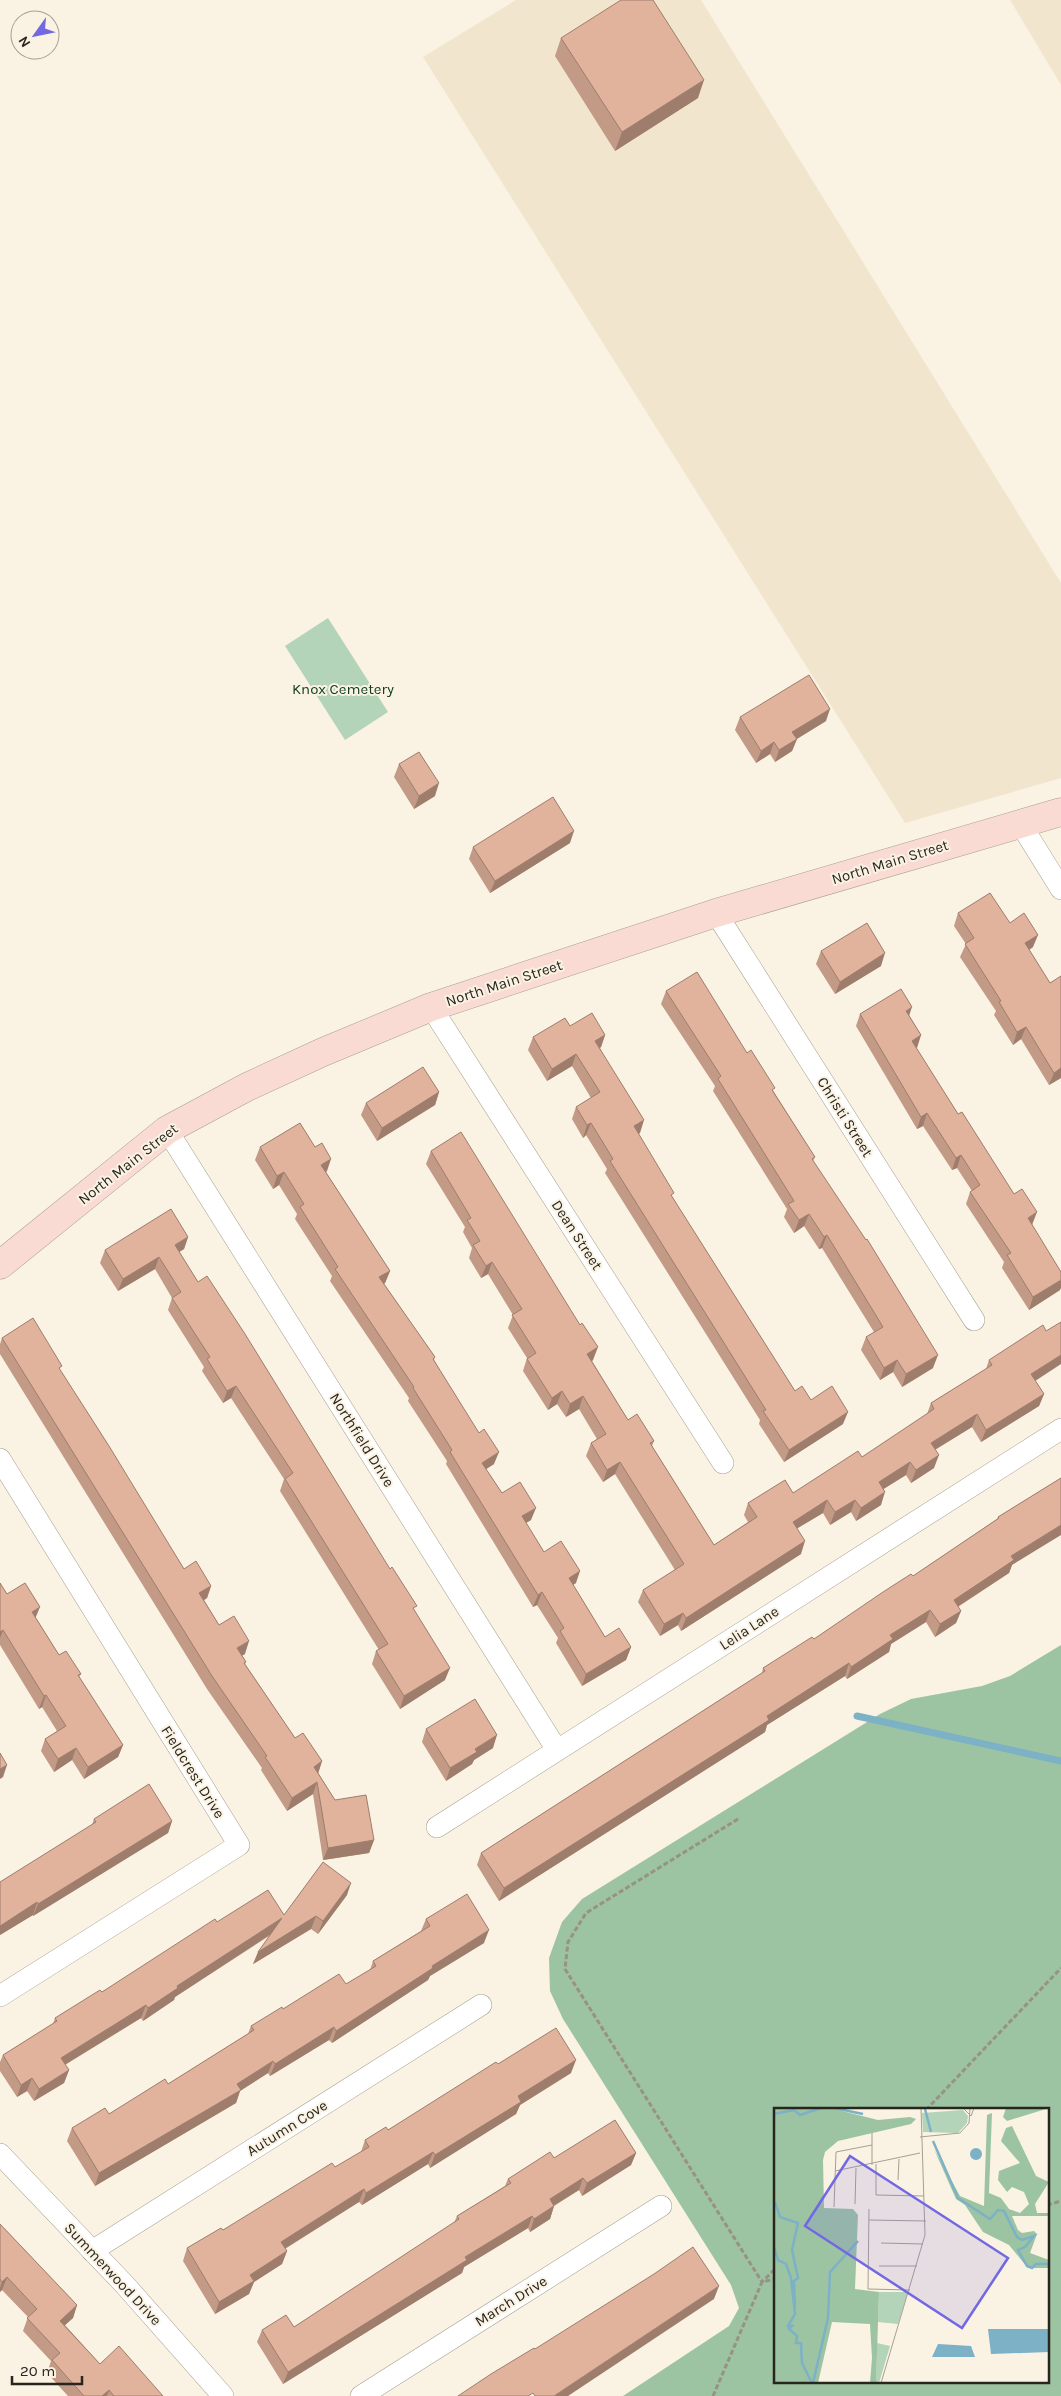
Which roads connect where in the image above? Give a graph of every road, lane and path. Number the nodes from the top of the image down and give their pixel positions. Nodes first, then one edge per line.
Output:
1 (1061, 812) edge
2 (1020, 823) junction
3 (1061, 889) edge
4 (716, 914) junction
5 (431, 1007) junction
6 (167, 1130) junction
7 (0, 1265) edge
8 (974, 1320) dead end
9 (1061, 1429) edge
10 (0, 1459) edge
11 (723, 1463) dead end
12 (557, 1750) junction
13 (738, 1819) dead end
14 (437, 1827) dead end
15 (1061, 1968) edge
16 (0, 1996) edge
17 (481, 2005) dead end
18 (928, 2108) edge
19 (0, 2154) edge
20 (1061, 2201) edge
21 (1048, 2205) edge
22 (661, 2206) dead end
23 (92, 2251) junction
24 (774, 2270) edge
25 (774, 2279) edge
26 (762, 2282) junction
27 (223, 2396) edge
28 (361, 2396) edge
29 (713, 2396) edge

1 - 2 street, North Main Street
2 - 3 street
2 - 4 street, North Main Street
4 - 5 street, North Main Street
4 - 8 street, Christi Street
5 - 6 street, North Main Street
5 - 11 street, Dean Street
6 - 7 street, North Main Street
6 - 12 street, Northfield Drive
9 - 12 street, Lelia Lane
10 - 16 street, Fieldcrest Drive
12 - 14 street, Lelia Lane
13 - 26 path
15 - 18 path
17 - 23 street, Autumn Cove
19 - 23 street, Summerwood Drive
20 - 21 path
22 - 28 street, March Drive
23 - 27 street, Summerwood Drive
24 - 26 path
25 - 26 path
26 - 29 path

